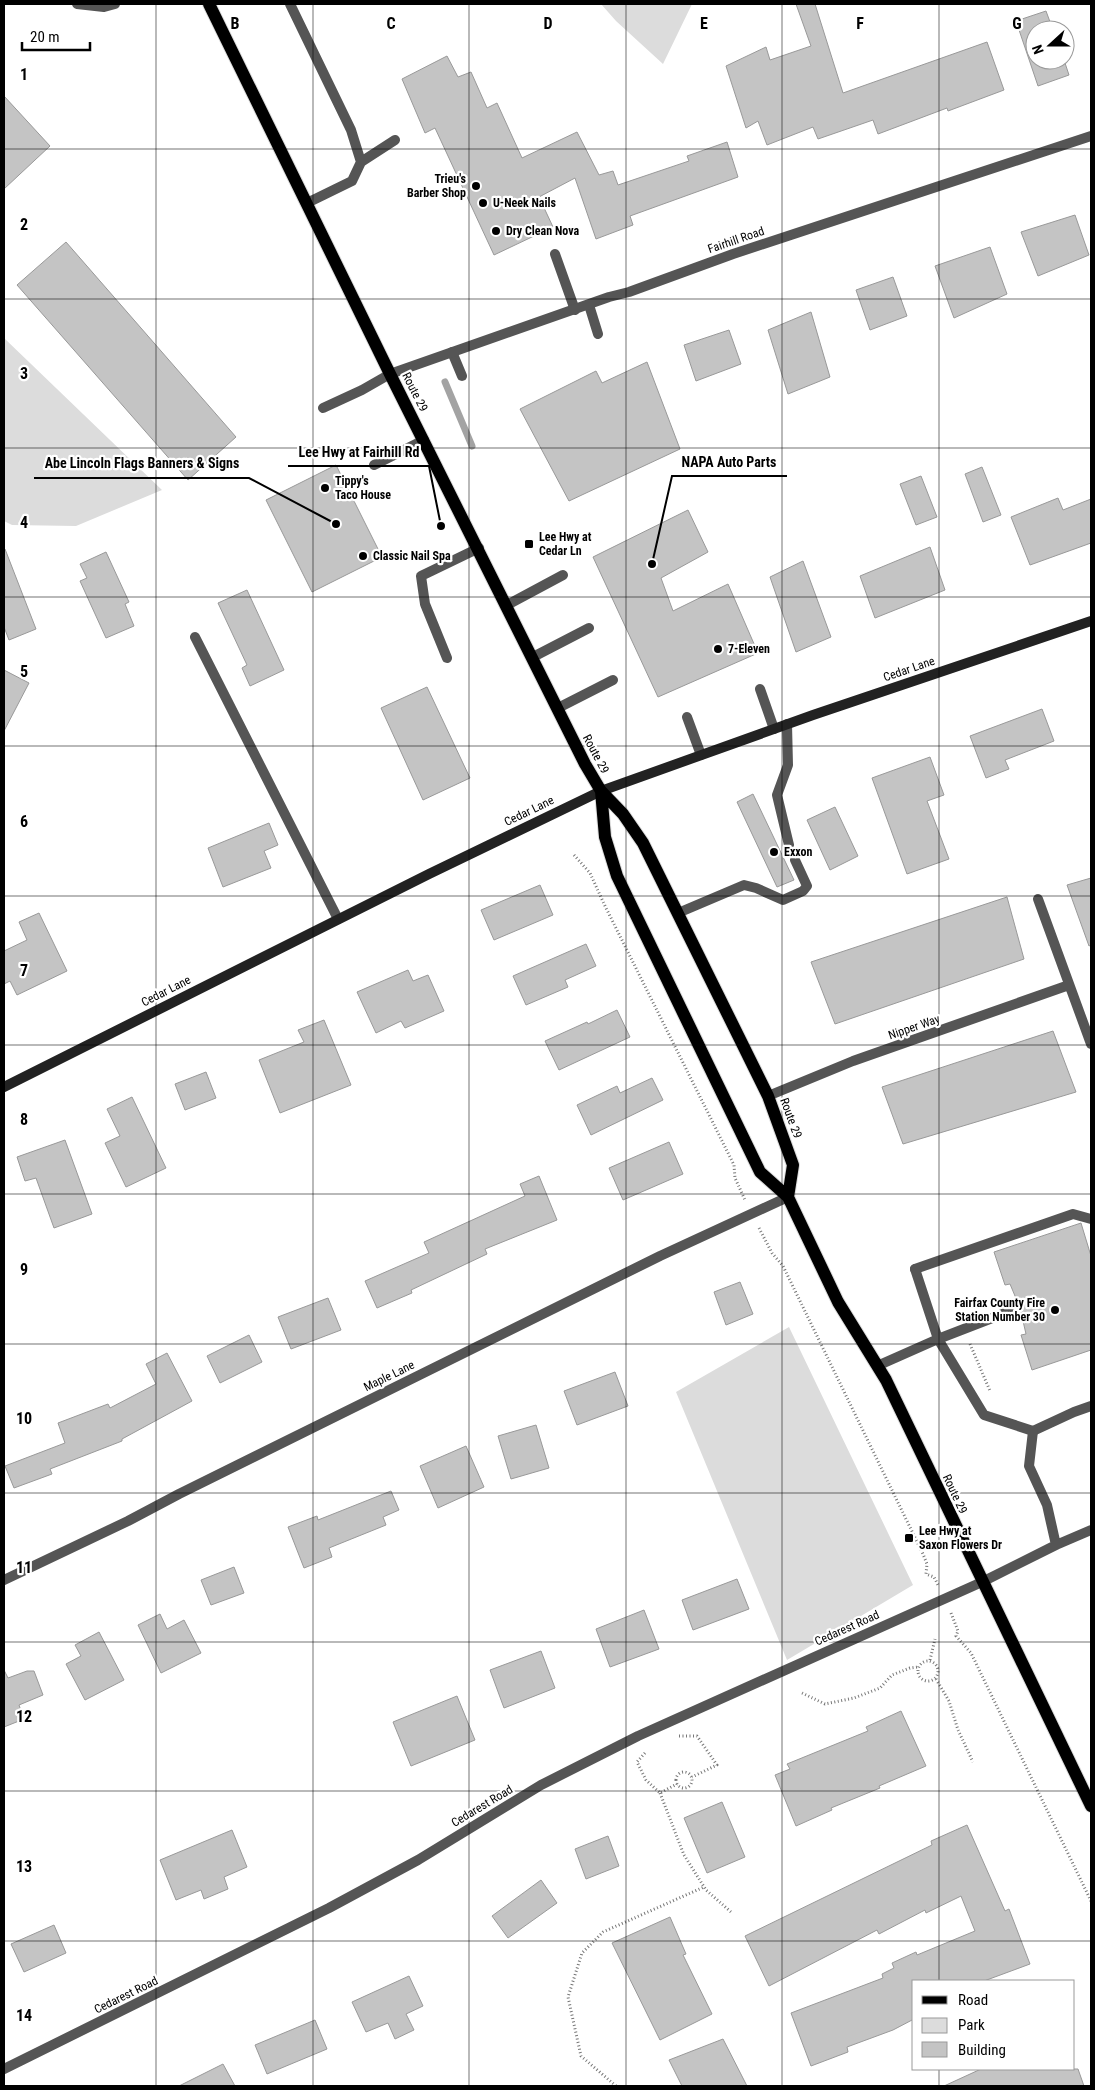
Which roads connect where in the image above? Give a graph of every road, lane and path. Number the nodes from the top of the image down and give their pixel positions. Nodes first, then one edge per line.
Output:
1 (77, 4) edge
2 (115, 4) edge
3 (209, 4) edge
4 (290, 4) edge
5 (1091, 136) edge
6 (395, 140) dead end
7 (360, 162) junction
8 (307, 203) junction
9 (555, 254) dead end
10 (589, 304) junction
11 (575, 310) junction
12 (598, 334) dead end
13 (452, 352) junction
14 (390, 374) junction
15 (462, 376) dead end
16 (323, 408) dead end
17 (424, 440) junction
18 (374, 466) dead end
19 (479, 548) junction
20 (563, 575) dead end
21 (507, 605) junction
22 (1091, 621) edge
23 (589, 628) dead end
24 (195, 637) dead end
25 (447, 658) dead end
26 (533, 658) junction
27 (613, 680) dead end
28 (760, 689) dead end
29 (558, 708) junction
30 (687, 717) dead end
31 (787, 724) junction
32 (774, 729) junction
33 (701, 755) junction
34 (601, 791) junction
35 (788, 845) dead end
36 (574, 855) dead end
37 (795, 860) dead end
38 (1038, 899) dead end
39 (678, 913) junction
40 (338, 920) junction
41 (1069, 985) junction
42 (1091, 1044) edge
43 (4, 1087) edge
44 (768, 1096) junction
45 (788, 1197) junction
46 (751, 1213) junction
47 (1091, 1218) edge
48 (1013, 1310) dead end
49 (964, 1329) junction
50 (938, 1339) junction
51 (877, 1366) junction
52 (1091, 1406) edge
53 (1003, 1421) junction
54 (1033, 1431) junction
55 (1091, 1530) edge
56 (1056, 1545) junction
57 (4, 1580) edge
58 (982, 1582) junction
59 (945, 1598) junction
60 (935, 1639) dead end
61 (930, 1660) junction
62 (918, 1667) junction
63 (936, 1678) junction
64 (802, 1693) dead end
65 (673, 1739) dead end
66 (651, 1750) dead end
67 (973, 1762) dead end
68 (692, 1777) junction
69 (677, 1784) junction
70 (660, 1793) junction
71 (1091, 1806) edge
72 (704, 1887) junction
73 (1091, 1901) edge
74 (731, 1912) dead end
75 (4, 2069) edge
76 (616, 2086) edge

1 - 2 street
3 - 8 main road, Route 29
4 - 7 street
5 - 10 street, Fairhill Road
6 - 7 street
7 - 8 street
8 - 14 main road, Route 29
9 - 11 street
10 - 11 street, Fairhill Road
10 - 12 street
11 - 13 street, Fairhill Road
13 - 14 street, Fairhill Road
13 - 15 street
14 - 16 street, Fairhill Road
14 - 17 main road, Route 29
17 - 18 street
17 - 19 main road, Route 29
19 - 21 main road, Route 29
19 - 25 street
20 - 21 street
21 - 26 main road, Route 29
22 - 31 main road, Cedar Lane
23 - 26 street
24 - 40 street
26 - 29 main road, Route 29
27 - 29 street
28 - 32 street
29 - 34 main road, Route 29
30 - 33 street
31 - 32 main road, Cedar Lane
31 - 35 street
32 - 33 main road, Cedar Lane
33 - 34 main road, Cedar Lane
34 - 39 main road, Route 29
34 - 40 main road, Cedar Lane
34 - 45 main road, Route 29
36 - 46 path
37 - 39 street
38 - 41 street
39 - 44 main road, Route 29
40 - 43 main road, Cedar Lane
41 - 42 street
41 - 44 street, Nipper Way
44 - 45 main road, Route 29
45 - 46 street, Maple Lane
45 - 51 main road, Route 29
46 - 57 street, Maple Lane
46 - 59 path
47 - 50 street
48 - 49 street
49 - 50 street
49 - 53 path
50 - 51 street
50 - 53 street
51 - 58 main road, Route 29
52 - 54 street
53 - 54 street
54 - 56 street
55 - 56 street, Cedarest Road
56 - 58 street, Cedarest Road
58 - 59 street, Cedarest Road
58 - 71 main road, Route 29
59 - 73 path
59 - 75 street, Cedarest Road
60 - 61 path
61 - 62 path
61 - 63 path
62 - 63 path
62 - 64 path
63 - 67 path
65 - 68 path
66 - 70 path
68 - 69 path
68 - 69 path
69 - 70 path
70 - 72 path
72 - 74 path
72 - 76 path

